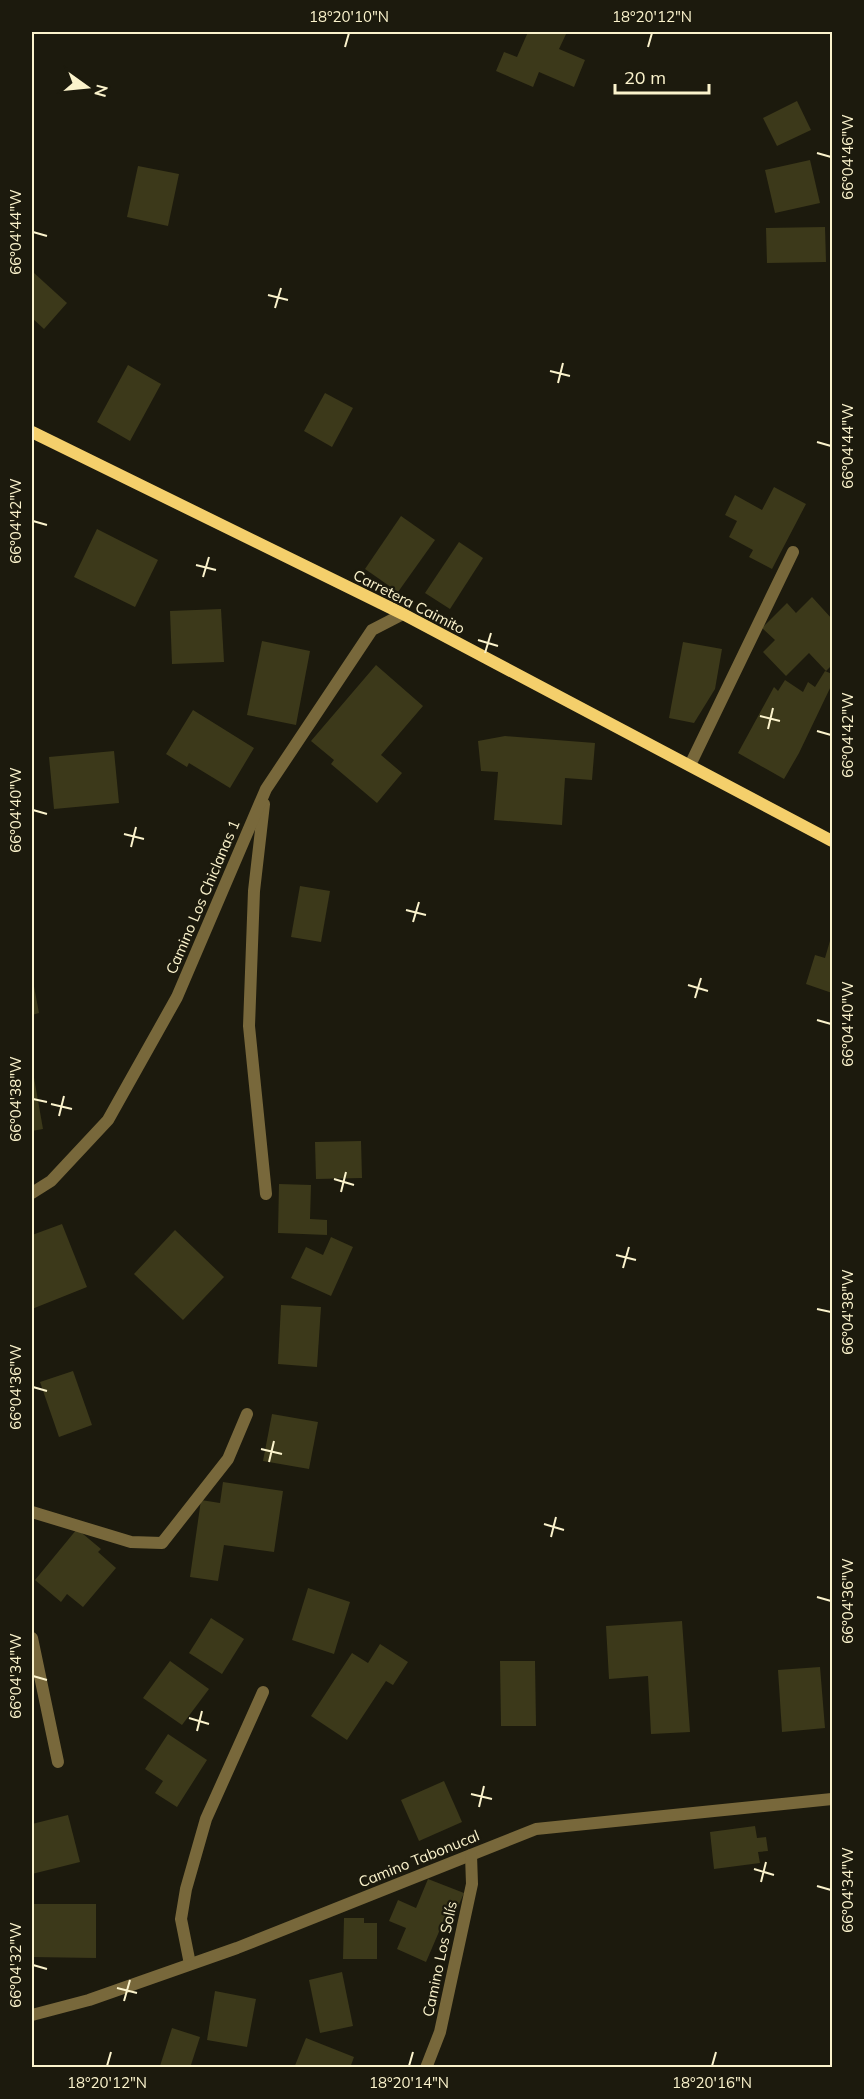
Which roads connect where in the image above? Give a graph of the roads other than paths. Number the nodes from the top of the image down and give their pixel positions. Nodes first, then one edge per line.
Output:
1 (32, 432) edge
2 (793, 552) dead end
3 (403, 614) junction
4 (690, 765) junction
5 (266, 789) junction
6 (832, 841) edge
7 (32, 1193) edge
8 (266, 1194) dead end
9 (247, 1414) dead end
10 (32, 1512) edge
11 (32, 1638) edge
12 (263, 1692) dead end
13 (58, 1762) dead end
14 (832, 1799) edge
15 (471, 1855) junction
16 (190, 1964) junction
17 (32, 2015) edge
18 (426, 2067) edge

1 - 3 street, Carretera Caimito
2 - 4 street
3 - 4 street, Carretera Caimito
3 - 5 street, Camino Los Chiclanas 1
4 - 6 street, Carretera Caimito
5 - 7 street, Camino Los Chiclanas 1
5 - 8 street
9 - 10 street
11 - 13 street
12 - 16 street
14 - 15 street, Camino Tabonucal
15 - 16 street, Camino Tabonucal
15 - 18 street, Camino Los Solís
16 - 17 street, Camino Tabonucal

